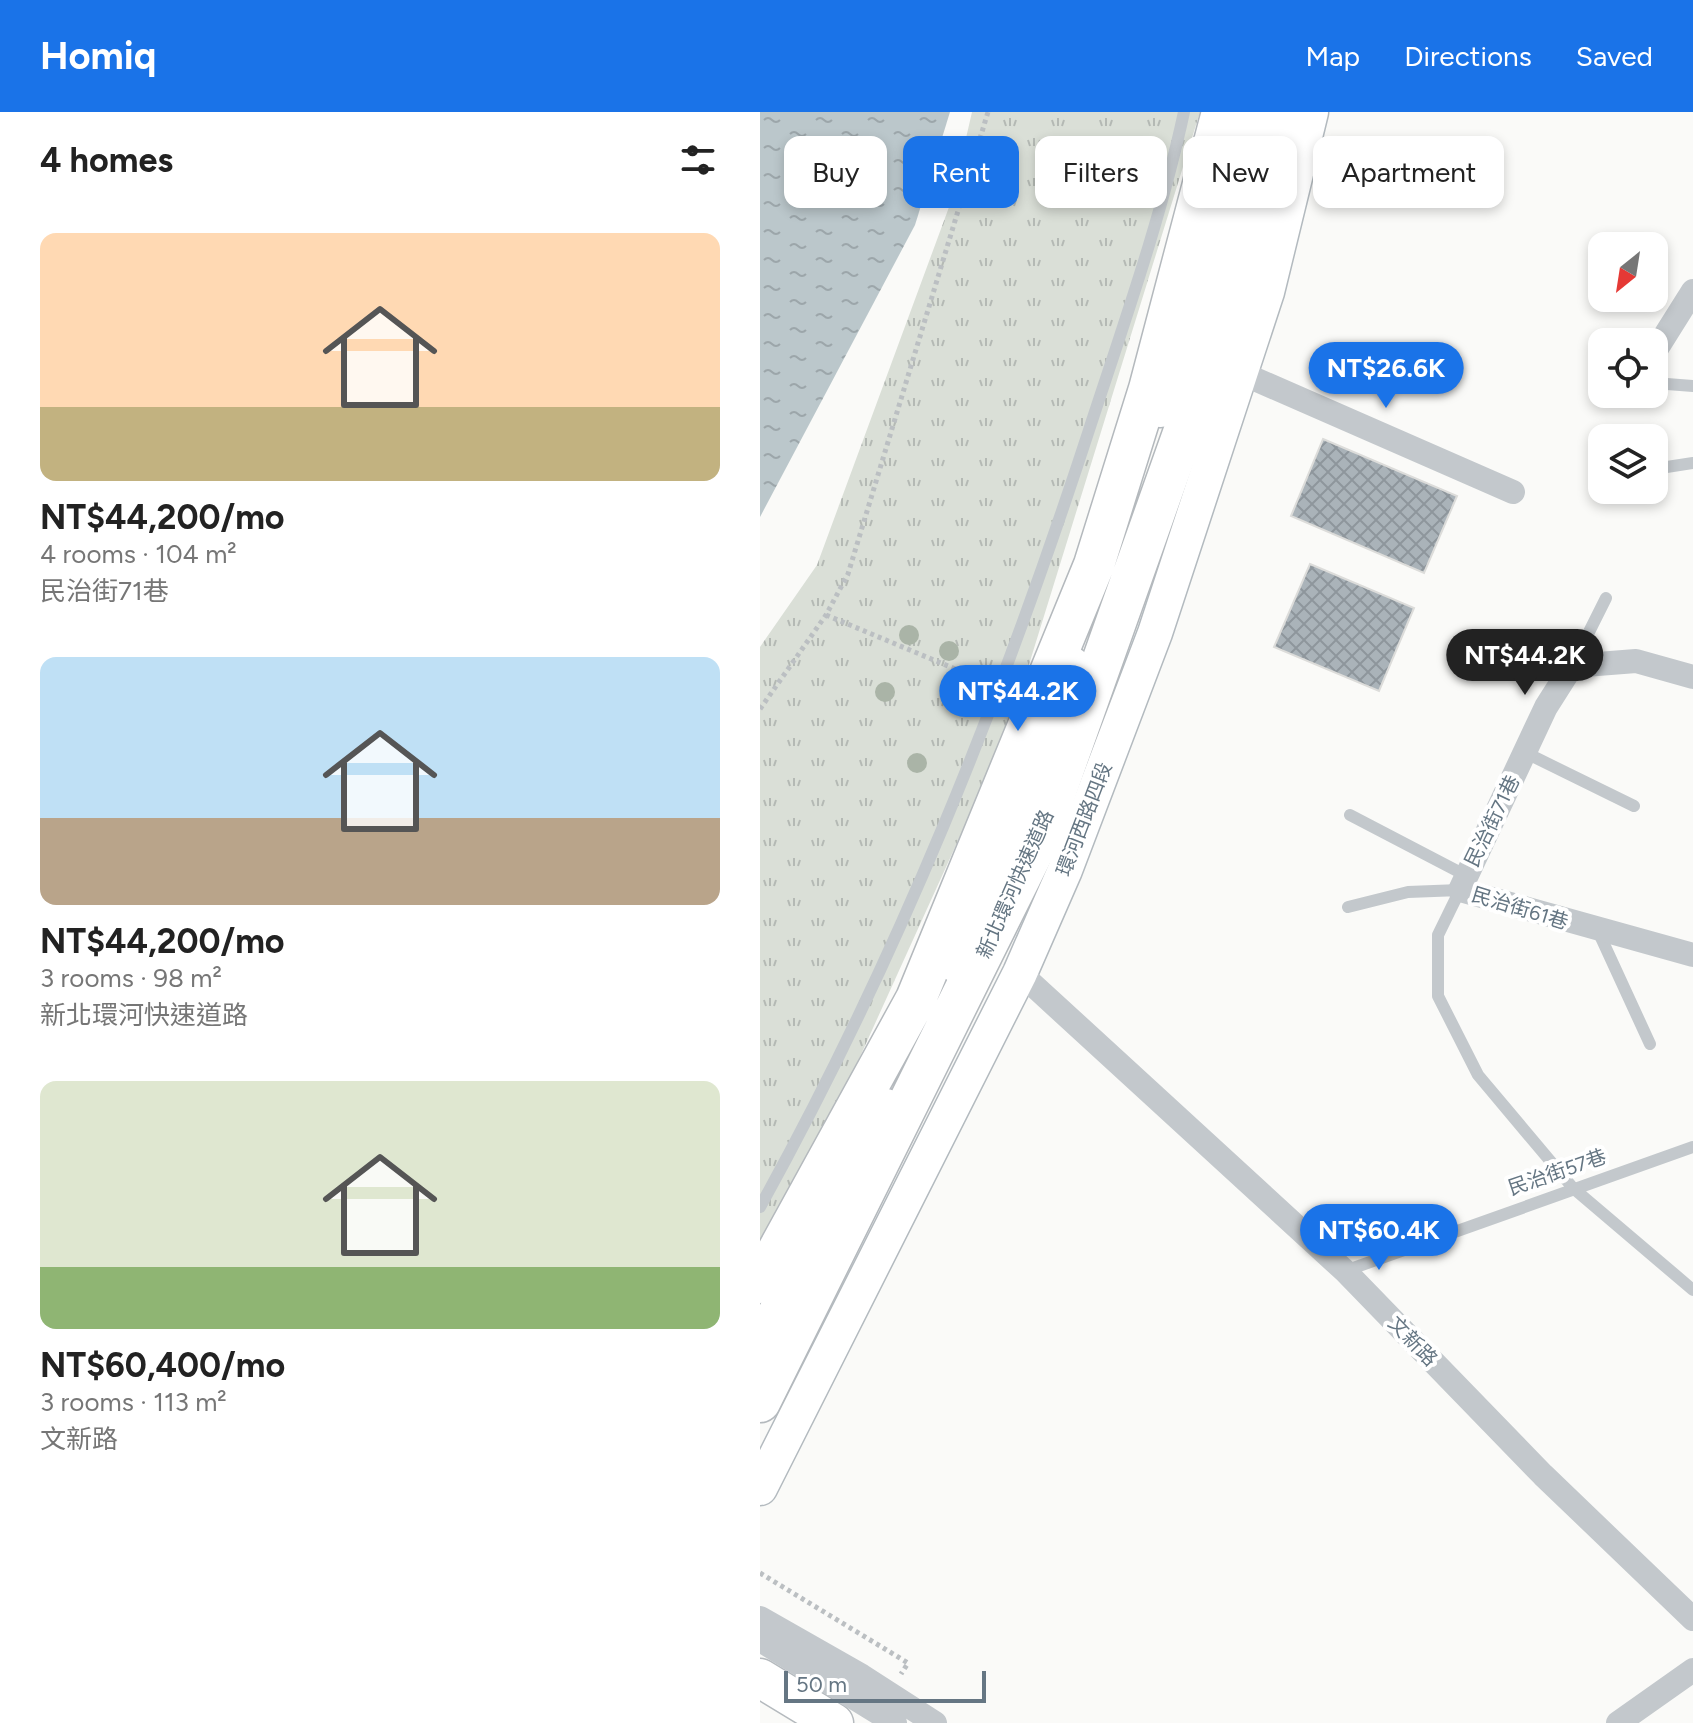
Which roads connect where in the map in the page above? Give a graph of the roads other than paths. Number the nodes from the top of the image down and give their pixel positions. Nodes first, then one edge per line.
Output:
1 (1184, 112) edge
2 (1222, 112) edge
3 (1249, 112) edge
4 (1280, 112) edge
5 (1309, 112) edge
6 (1693, 291) edge
7 (1668, 331) edge
8 (1241, 373) junction
9 (1668, 384) edge
10 (1693, 386) edge
11 (1693, 463) edge
12 (1668, 467) edge
13 (1513, 492) dead end
14 (1606, 598) dead end
15 (1572, 666) junction
16 (1693, 677) edge
17 (1084, 710) junction
18 (1526, 753) junction
19 (1634, 806) dead end
20 (1350, 815) dead end
21 (1462, 882) junction
22 (1348, 907) dead end
23 (1598, 931) junction
24 (1693, 955) edge
25 (1020, 973) junction
26 (1650, 1044) dead end
27 (1693, 1147) edge
28 (1573, 1188) junction
29 (760, 1207) edge
30 (1345, 1271) junction
31 (760, 1283) edge
32 (1693, 1290) edge
33 (760, 1341) edge
34 (760, 1402) edge
35 (760, 1488) edge
36 (760, 1618) edge
37 (1693, 1619) edge
38 (760, 1640) edge
39 (1693, 1670) edge
40 (760, 1678) edge
41 (834, 1723) edge
42 (895, 1723) edge
43 (935, 1723) edge
44 (1618, 1723) edge

1 - 29 lane
2 - 31 highway
3 - 33 main road
4 - 17 highway, 新北環河快速道路
5 - 8 main road, 環河西路四段
5 - 17 highway
6 - 7 street
8 - 13 street
8 - 25 main road, 環河西路四段
9 - 10 lane
11 - 12 lane
14 - 15 lane
15 - 16 street
15 - 18 street, 民治街71巷
17 - 34 highway, 新北環河快速道路
18 - 19 lane, 民治街71巷
18 - 21 street, 民治街71巷
20 - 21 lane
21 - 22 lane, 民治街61巷
21 - 23 street, 民治街61巷
21 - 28 lane
23 - 24 street, 民治街61巷
23 - 26 lane
25 - 30 street, 文新路
25 - 35 main road, 環河西路四段
27 - 28 lane, 民治街57巷
28 - 30 lane, 民治街57巷
28 - 32 lane
30 - 37 street, 文新路
36 - 43 street
38 - 42 street
39 - 44 street
40 - 41 main road

